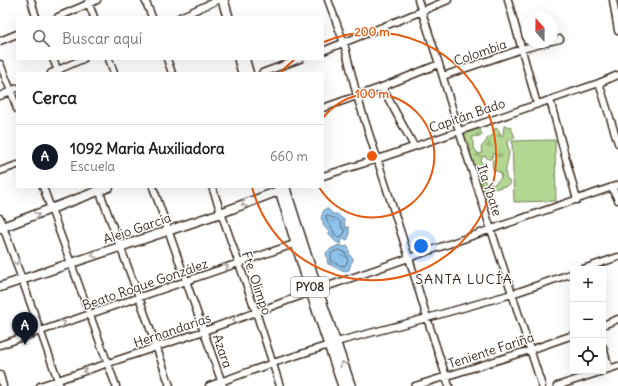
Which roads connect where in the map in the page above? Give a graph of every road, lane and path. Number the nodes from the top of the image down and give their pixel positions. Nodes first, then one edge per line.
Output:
1 (30, 0) edge
2 (97, 0) edge
3 (145, 0) edge
4 (218, 0) edge
5 (223, 0) edge
6 (226, 0) edge
7 (328, 0) edge
8 (418, 0) edge
9 (448, 0) edge
10 (508, 0) edge
11 (613, 0) edge
12 (88, 2) edge
13 (422, 11) junction
14 (36, 16) edge
15 (60, 16) edge
16 (94, 16) edge
17 (152, 16) edge
18 (182, 16) edge
19 (228, 16) edge
20 (232, 16) edge
21 (618, 30) edge
22 (16, 34) edge
23 (0, 42) edge
24 (344, 43) junction
25 (526, 48) edge
26 (522, 49) junction
27 (324, 50) edge
28 (53, 60) edge
29 (81, 60) edge
30 (109, 60) edge
31 (167, 60) edge
32 (239, 60) edge
33 (245, 60) edge
34 (297, 60) edge
35 (0, 64) edge
36 (439, 64) junction
37 (58, 72) edge
38 (114, 72) edge
39 (172, 72) edge
40 (242, 72) edge
41 (249, 72) edge
42 (265, 72) edge
43 (618, 75) edge
44 (443, 76) junction
45 (599, 83) junction
46 (382, 87) junction
47 (14, 90) edge
48 (0, 96) edge
49 (357, 96) junction
50 (550, 100) junction
51 (16, 103) edge
52 (537, 104) junction
53 (324, 108) edge
54 (459, 131) junction
55 (618, 143) edge
56 (414, 146) junction
57 (378, 159) junction
58 (16, 165) edge
59 (0, 171) edge
60 (324, 176) edge
61 (615, 186) edge
62 (43, 188) edge
63 (153, 188) edge
64 (212, 188) edge
65 (284, 188) edge
66 (99, 189) edge
67 (577, 200) junction
68 (618, 200) edge
69 (51, 209) junction
70 (221, 212) junction
71 (0, 218) edge
72 (2, 227) edge
73 (168, 230) junction
74 (491, 230) junction
75 (297, 243) junction
76 (120, 246) junction
77 (618, 257) edge
78 (409, 258) junction
79 (238, 262) junction
80 (70, 263) junction
81 (592, 266) edge
82 (570, 274) edge
83 (22, 279) junction
84 (186, 281) junction
85 (0, 287) edge
86 (315, 291) junction
87 (512, 294) junction
88 (139, 297) junction
89 (256, 312) junction
90 (89, 315) junction
91 (427, 318) junction
92 (618, 319) edge
93 (606, 324) edge
94 (41, 331) junction
95 (204, 331) junction
96 (570, 336) edge
97 (333, 344) junction
98 (0, 345) edge
99 (156, 347) junction
100 (530, 350) junction
101 (606, 358) edge
102 (108, 363) junction
103 (273, 363) junction
104 (618, 366) edge
105 (609, 369) junction
106 (0, 375) edge
107 (446, 376) junction
108 (59, 383) edge
109 (222, 384) edge
110 (3, 386) edge
111 (40, 386) edge
112 (116, 386) edge
113 (170, 386) edge
114 (209, 386) edge
115 (280, 386) edge
116 (343, 386) edge
117 (351, 386) edge
118 (415, 386) edge
119 (450, 386) edge
120 (542, 386) edge
121 (557, 386) edge

1 - 14 street
2 - 12 street
3 - 17 street
4 - 18 street
5 - 19 highway
6 - 20 main road
7 - 24 street
8 - 13 street, Ita Ybate
9 - 13 street
10 - 26 street
11 - 21 street
12 - 15 street
12 - 16 street
13 - 24 street
13 - 36 street, Ita Ybate
22 - 23 street
24 - 27 street
24 - 49 street
25 - 26 street, Colombia
26 - 44 street, Colombia
26 - 52 street
28 - 37 street
29 - 37 street
30 - 38 street
31 - 39 street
32 - 40 highway
33 - 41 main road
34 - 42 street
35 - 47 street
36 - 44 street, Ita Ybate
36 - 46 street, Colombia
43 - 45 street, Capitán Bado
44 - 54 street, Ita Ybate
45 - 50 street, Capitán Bado
45 - 55 street
46 - 49 street, Colombia
46 - 56 street
47 - 48 street
47 - 51 street
49 - 53 street, Colombia
49 - 57 street
50 - 52 street, Capitán Bado
50 - 67 street
52 - 54 street, Capitán Bado
54 - 56 street, Capitán Bado
54 - 74 street, Ita Ybate
56 - 57 street, Capitán Bado
57 - 60 street, Capitán Bado
57 - 78 street
58 - 59 street
61 - 67 street, Hernandarias
61 - 68 street
62 - 69 street
63 - 73 street, Azara
64 - 70 street, Fte. Olimpo
65 -> 70 main road, Alejo García
65 - 75 highway, PY08
65 - 86 main road
66 - 69 main road
66 - 76 street
67 - 74 street, Hernandarias
72 -> 69 main road
69 - 80 street
70 - 73 main road, Alejo García
70 - 79 street, Fte. Olimpo
71 - 72 street
72 -> 83 street
73 - 76 main road, Alejo García
73 - 84 street, Azara
74 - 78 street, Hernandarias
74 - 87 street, Ita Ybate
75 - 79 street, Beato Roque González
75 - 86 highway, PY08
76 -> 80 main road, Alejo García
76 - 88 street
77 - 81 street
78 - 86 street, Hernandarias
78 - 91 street
84 -> 79 street, Beato Roque González
79 - 89 street, Fte. Olimpo
80 - 83 main road, Alejo García
80 - 90 street
82 - 87 street
83 - 85 main road, Alejo García
83 - 94 street
84 - 88 street, Beato Roque González
84 - 95 street, Azara
86 - 89 street, Hernandarias
86 - 97 highway, PY08
87 - 91 street
87 - 100 street, Ita Ybate
88 - 90 street, Beato Roque González
88 - 99 street
89 -> 95 street, Hernandarias
89 - 103 street, Fte. Olimpo
94 -> 90 street, Beato Roque González
90 - 102 street
91 - 97 street
91 - 107 street
92 - 93 street
94 - 98 street, Beato Roque González
94 - 108 street
95 - 99 street, Hernandarias
95 - 109 street, Azara
96 - 100 street, Teniente Fariña
97 - 103 street
97 - 116 highway, PY08
117 -> 97 main road
99 - 102 street, Hernandarias
99 - 113 street
100 - 107 street, Teniente Fariña
100 - 120 street, Ita Ybate
101 - 105 street
102 -> 108 street, Hernandarias
102 - 112 street
103 - 109 street
103 - 115 street, Fte. Olimpo
104 - 105 street
105 - 121 street
106 - 110 street
107 - 118 street, Teniente Fariña
107 - 119 street
108 - 111 street, Hernandarias
109 - 114 street

